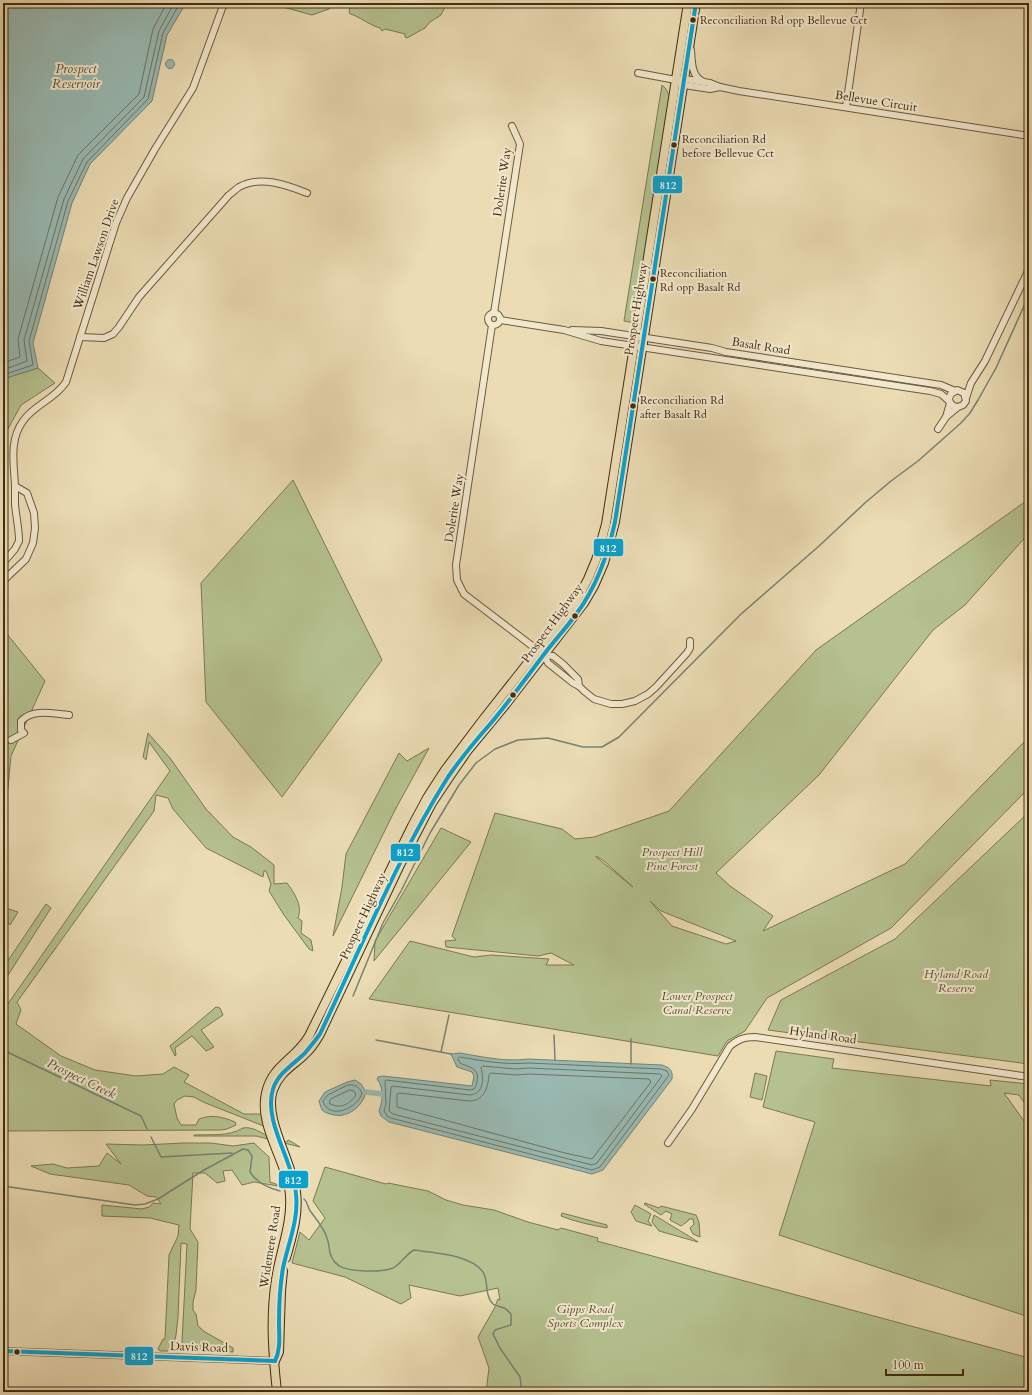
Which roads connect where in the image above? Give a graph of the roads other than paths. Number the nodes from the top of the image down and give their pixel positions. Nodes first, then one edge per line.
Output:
1 (224, 3) edge
2 (688, 3) edge
3 (696, 3) edge
4 (861, 3) edge
5 (690, 44) junction
6 (638, 73) dead end
7 (676, 80) junction
8 (684, 82) junction
9 (705, 82) junction
10 (720, 87) junction
11 (846, 107) junction
12 (512, 126) dead end
13 (1029, 136) edge
14 (307, 193) dead end
15 (1029, 269) edge
16 (494, 313) junction
17 (500, 320) junction
18 (492, 325) junction
19 (564, 330) junction
20 (80, 337) junction
21 (640, 337) junction
22 (638, 346) junction
23 (756, 356) junction
24 (754, 363) junction
25 (971, 384) junction
26 (956, 390) junction
27 (966, 398) junction
28 (950, 402) junction
29 (958, 407) junction
30 (946, 417) junction
31 (938, 430) dead end
32 (15, 486) junction
33 (3, 563) edge
34 (3, 581) edge
35 (690, 641) dead end
36 (540, 653) junction
37 (69, 715) dead end
38 (11, 740) dead end
39 (1029, 1077) edge
40 (276, 1139) joint
41 (668, 1143) dead end
42 (3, 1351) edge
43 (275, 1361) junction
44 (276, 1392) edge

1 - 20 street, William Lawson Drive
2 - 7 main road, Prospect Highway
3 - 5 main road, Prospect Highway
4 - 11 street
5 - 8 main road, Prospect Highway
5 - 9 street
6 - 7 street, Bellevue Circuit
7 - 8 street, Bellevue Circuit
7 - 21 main road, Prospect Highway
8 - 9 street, Bellevue Circuit
8 - 10 street, Bellevue Circuit
8 - 21 main road, Prospect Highway
9 - 10 street, Bellevue Circuit
10 - 11 street, Bellevue Circuit
11 - 13 street, Bellevue Circuit
12 - 16 street, Dolerite Way
14 - 20 street
15 - 25 street
16 - 17 street
16 - 18 street
17 - 18 street
17 - 19 street, Basalt Road
18 - 36 street, Dolerite Way
19 - 21 street, Basalt Road
19 - 22 street, Basalt Road
20 - 32 street, William Lawson Drive
21 - 22 main road, Prospect Highway
21 - 23 street, Basalt Road
22 - 24 street, Basalt Road
22 - 36 main road, Prospect Highway
23 - 24 street
23 - 26 street, Basalt Road
24 - 28 street, Basalt Road
25 - 26 street
25 - 27 street
26 - 27 street
26 - 28 street
27 - 29 street
28 - 29 street
28 - 30 street
29 - 30 street
30 - 31 street
32 - 33 street, William Lawson Drive
32 - 34 street
35 - 36 street, Dolerite Way
36 - 40 main road, Prospect Highway
37 - 38 street
39 - 41 street, Hyland Road
40 - 43 main road, Widemere Road
42 - 43 street, Davis Road
43 - 44 main road, Widemere Road

